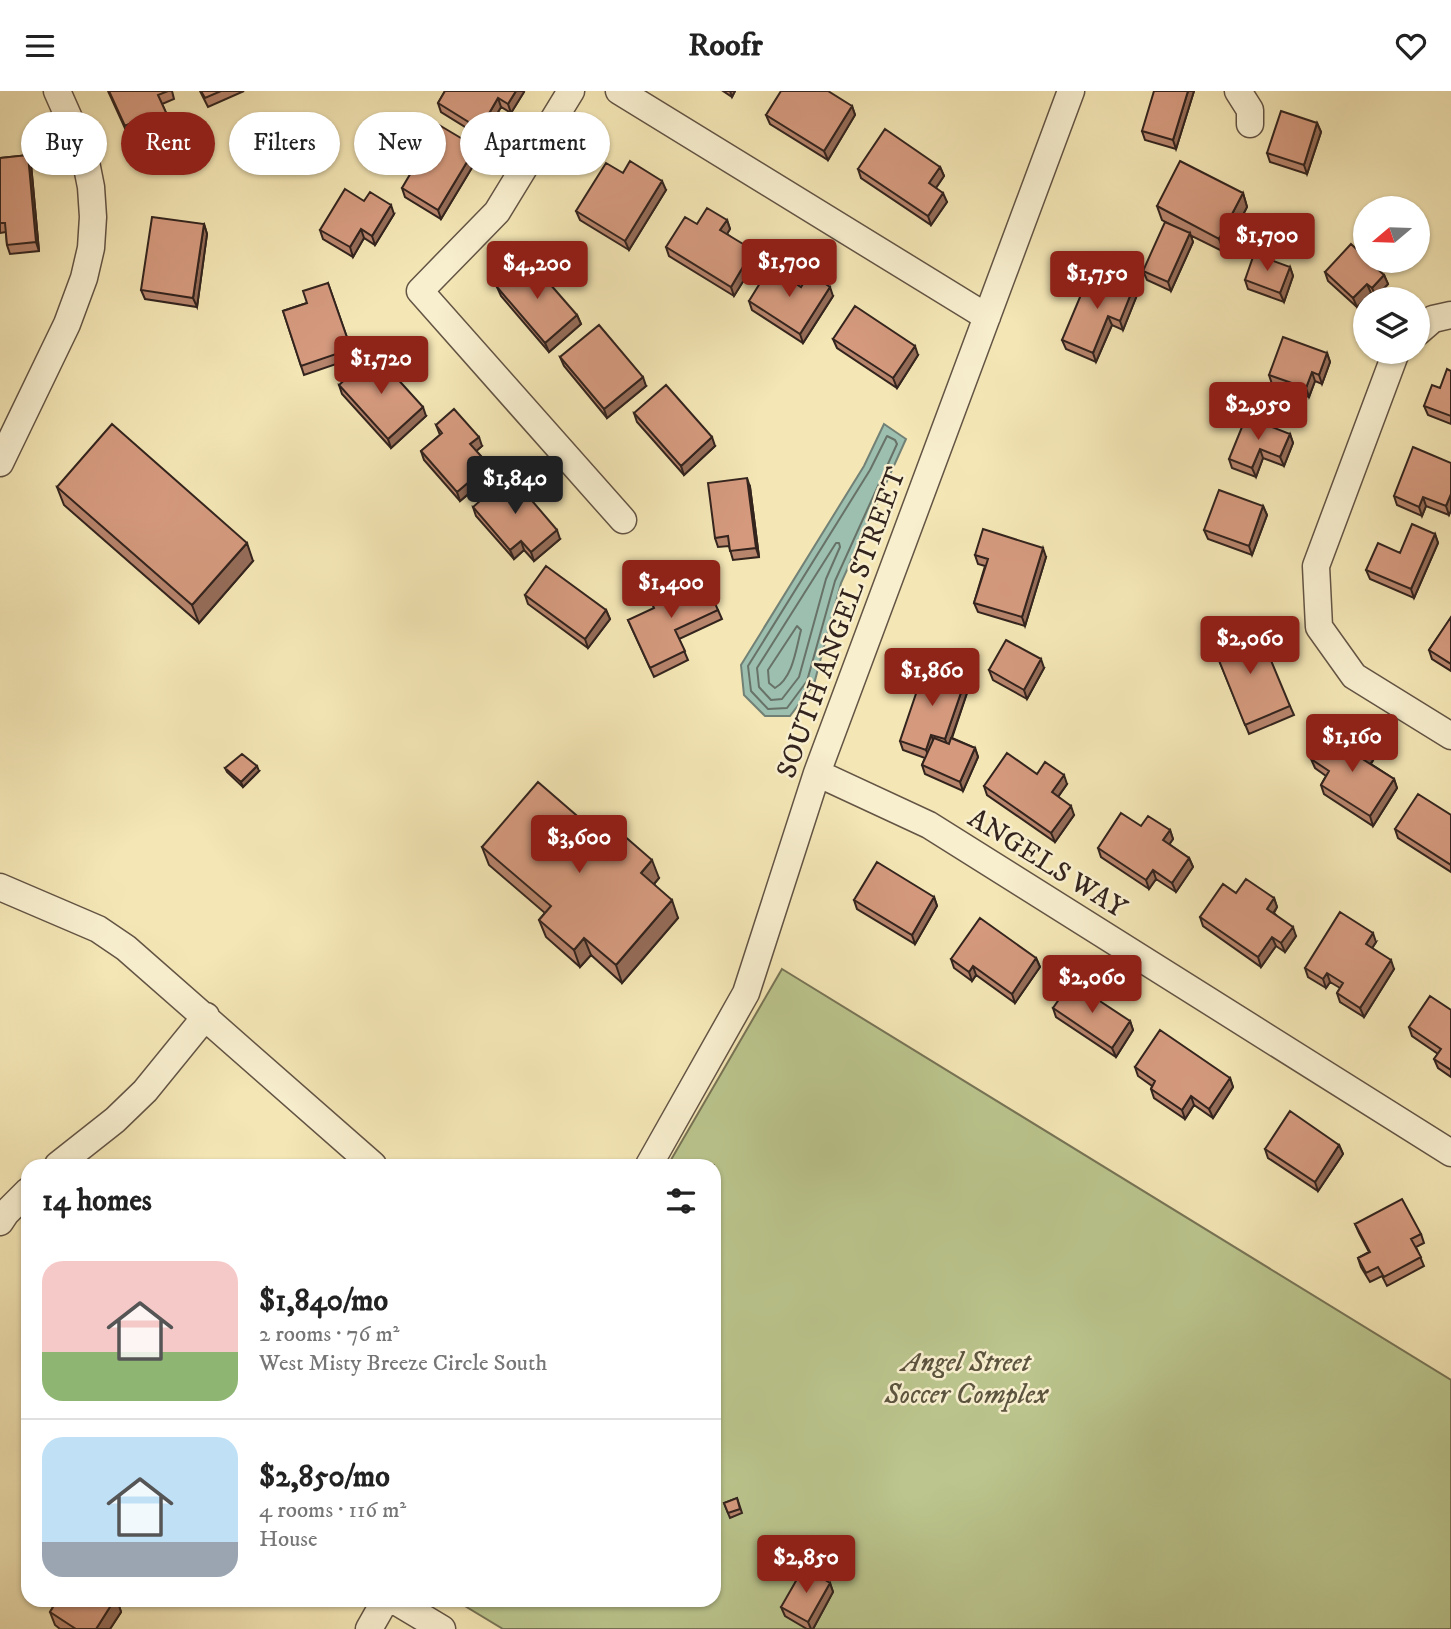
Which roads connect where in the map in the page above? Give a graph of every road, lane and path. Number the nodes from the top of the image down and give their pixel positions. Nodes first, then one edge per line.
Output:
1 (57, 91) edge
2 (571, 91) edge
3 (620, 91) edge
4 (1071, 91) edge
5 (1238, 91) edge
6 (1250, 124) dead end
7 (987, 317) junction
8 (1392, 364) edge
9 (0, 463) edge
10 (622, 520) dead end
11 (1451, 736) edge
12 (817, 773) junction
13 (0, 887) edge
14 (206, 1016) junction
15 (1451, 1153) edge
16 (66, 1159) edge
17 (366, 1159) edge
18 (652, 1159) edge
19 (21, 1198) edge
20 (0, 1222) edge
21 (381, 1607) edge
22 (405, 1607) edge
23 (369, 1629) edge
24 (442, 1629) edge

1 - 9 street
2 - 10 street
3 - 7 street
4 - 7 street, SOUTH ANGEL STREET
5 - 6 street
7 - 12 street, SOUTH ANGEL STREET
8 - 11 street
12 - 15 street, ANGELS WAY
12 - 18 street, SOUTH ANGEL STREET
13 - 14 street
14 - 16 street
14 - 17 street
19 - 20 street
21 - 23 street
22 - 24 street

